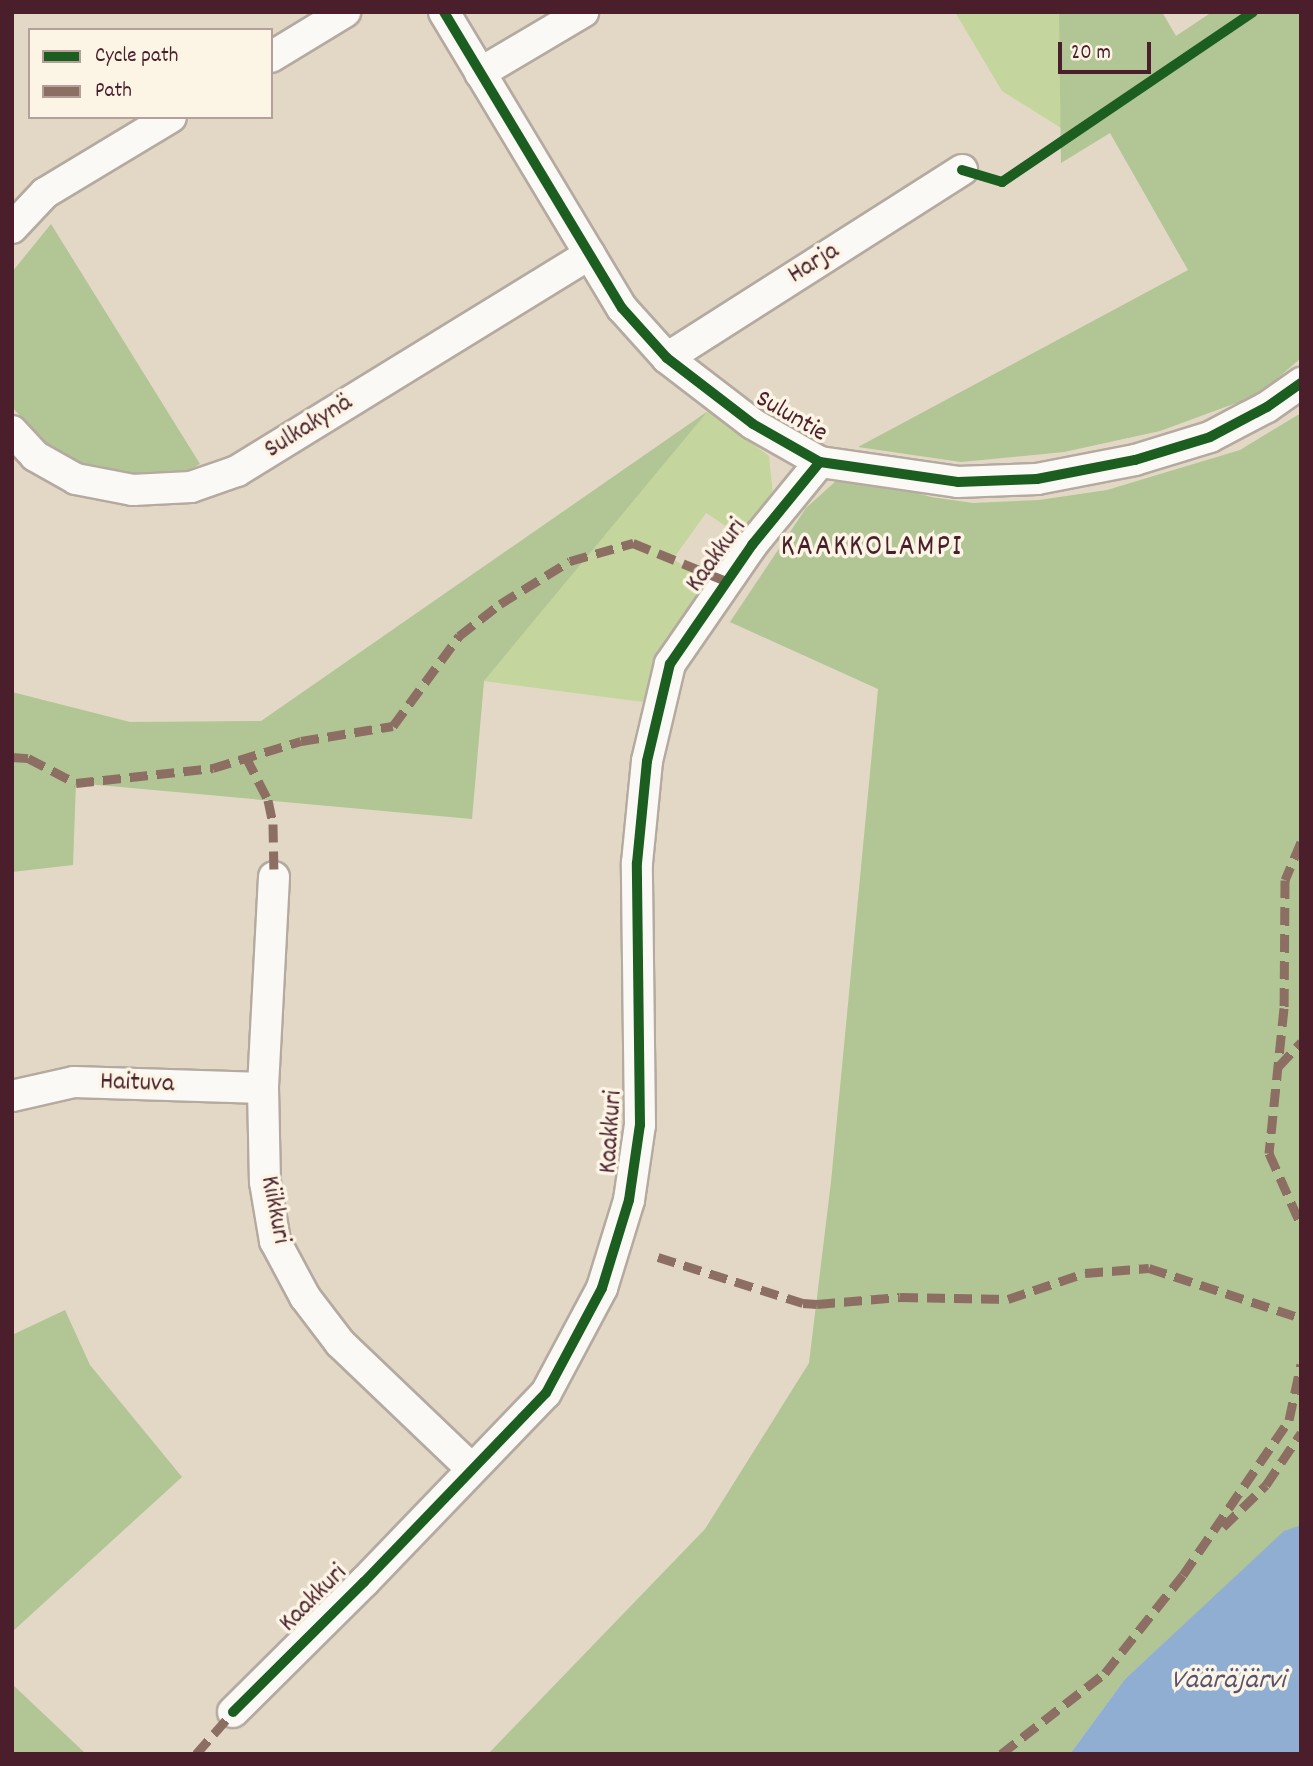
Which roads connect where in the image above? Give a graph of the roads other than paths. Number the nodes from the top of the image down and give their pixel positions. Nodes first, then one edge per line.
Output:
1 (345, 12) edge
2 (444, 12) edge
3 (583, 12) edge
4 (273, 56) edge
5 (480, 73) junction
6 (168, 119) edge
7 (962, 170) dead end
8 (12, 228) edge
9 (590, 254) junction
10 (667, 358) junction
11 (1301, 383) edge
12 (12, 431) edge
13 (820, 462) junction
14 (274, 877) dead end
15 (263, 1088) junction
16 (12, 1096) edge
17 (472, 1469) junction
18 (233, 1712) dead end

1 - 4 street
2 - 5 street, Suluntie
3 - 5 street
5 - 9 street, Suluntie
6 - 8 street
7 - 10 street, Harja
9 - 10 street, Suluntie
9 - 12 street, Sulkakynä
10 - 13 street, Suluntie
11 - 13 street, Suluntie
13 - 17 street, Kaakkuri
14 - 15 street, Kiikkuri
15 - 16 street, Haituva
15 - 17 street, Kiikkuri
17 - 18 street, Kaakkuri

